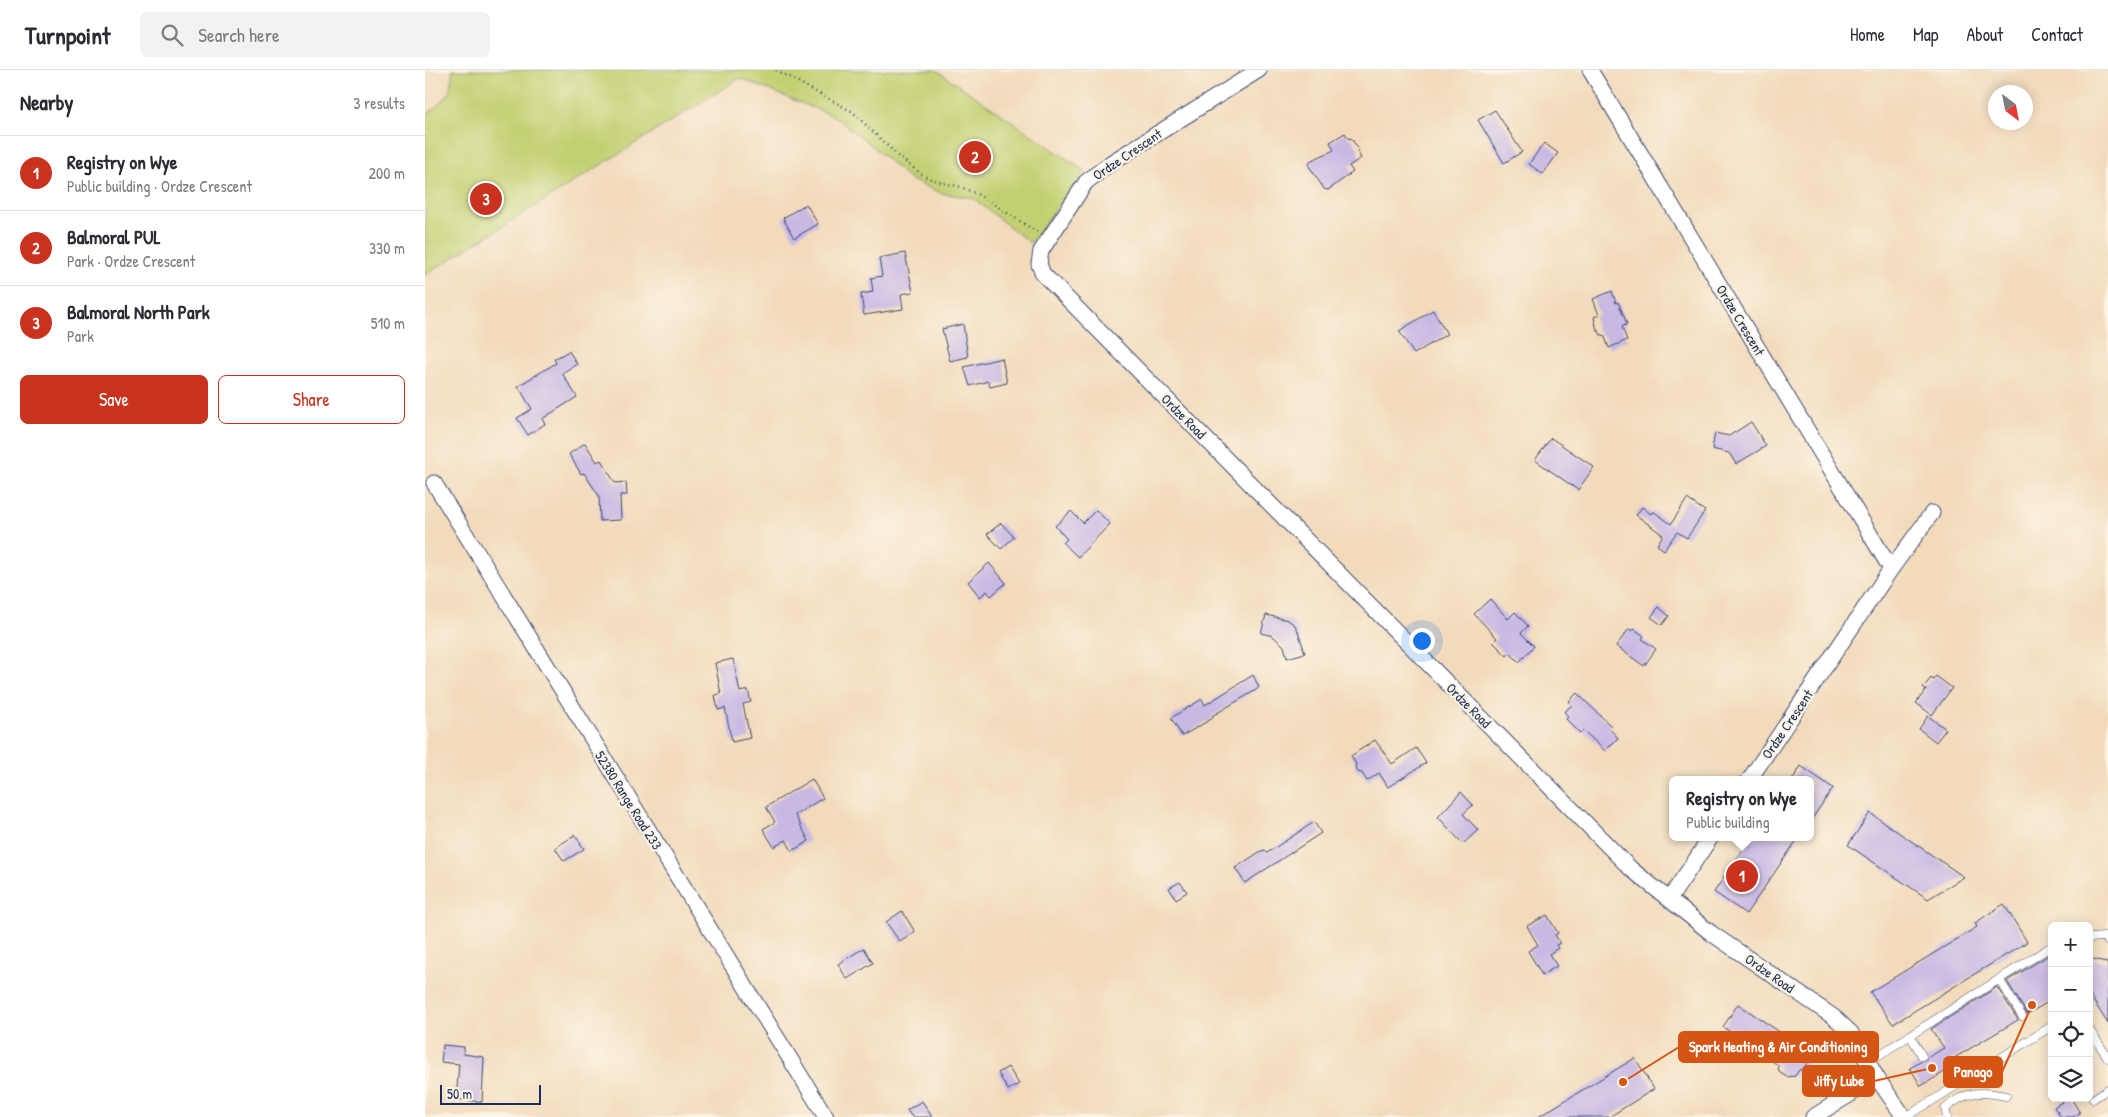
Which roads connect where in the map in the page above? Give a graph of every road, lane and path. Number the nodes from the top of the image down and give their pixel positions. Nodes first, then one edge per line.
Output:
1 (775, 70) edge
2 (1259, 70) edge
3 (1590, 70) edge
4 (1049, 238) junction
5 (1043, 274) joint
6 (434, 483) dead end
7 (1932, 514) dead end
8 (1891, 569) junction
9 (1752, 776) edge
10 (1708, 841) edge
11 (1670, 898) junction
12 (2093, 938) edge
13 (2108, 942) edge
14 (2048, 948) edge
15 (1999, 979) junction
16 (2022, 1016) dead end
17 (2048, 1028) edge
18 (1910, 1035) junction
19 (2093, 1035) edge
20 (1922, 1056) dead end
21 (2108, 1058) edge
22 (1868, 1062) junction
23 (1877, 1078) junction
24 (2108, 1089) edge
25 (2006, 1096) dead end
26 (2093, 1099) dead end
27 (826, 1117) edge
28 (1813, 1117) edge
29 (1905, 1117) edge
30 (1947, 1117) edge

1 - 4 path
2 - 4 street, Ordze Crescent
3 - 8 street, Ordze Crescent
4 - 5 street, Ordze Crescent
5 - 11 street, Ordze Road
6 - 27 street, 52380 Range Road 233
7 - 8 street, Ordze Crescent
8 - 9 street, Ordze Crescent
10 - 11 street
11 - 22 street, Ordze Road
12 - 13 lane
14 - 15 lane
15 - 16 lane
15 - 18 lane
17 - 29 lane
18 - 20 lane
18 - 22 lane
19 - 21 lane
22 - 23 street, Ordze Road
23 - 28 street
23 - 29 street, Ordze Road
24 - 26 lane
25 - 30 lane

